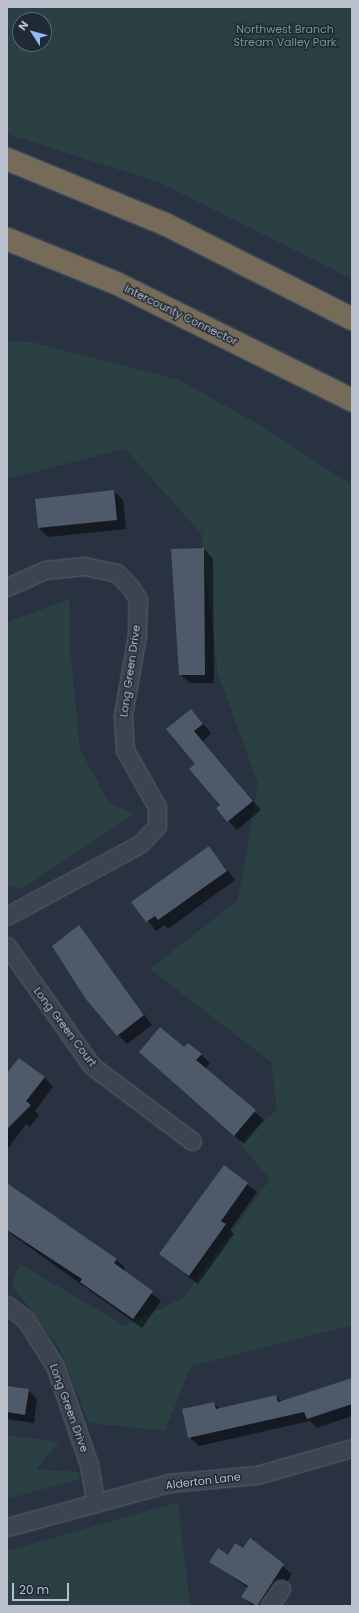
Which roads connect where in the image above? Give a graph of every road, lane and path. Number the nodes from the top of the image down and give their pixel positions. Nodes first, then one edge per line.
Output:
1 (7, 159) edge
2 (7, 239) edge
3 (352, 319) edge
4 (352, 400) edge
5 (7, 587) edge
6 (7, 916) edge
7 (7, 946) edge
8 (192, 1141) dead end
9 (7, 1305) edge
10 (352, 1448) edge
11 (96, 1503) junction
12 (7, 1527) edge
13 (281, 1589) dead end
14 (269, 1606) edge

1 - 3 highway
2 - 4 highway, Intercounty Connector
5 - 6 street, Long Green Drive
7 - 8 street, Long Green Court
9 - 11 street, Long Green Drive
10 - 11 street, Alderton Lane
11 - 12 street, Alderton Lane
13 - 14 street

